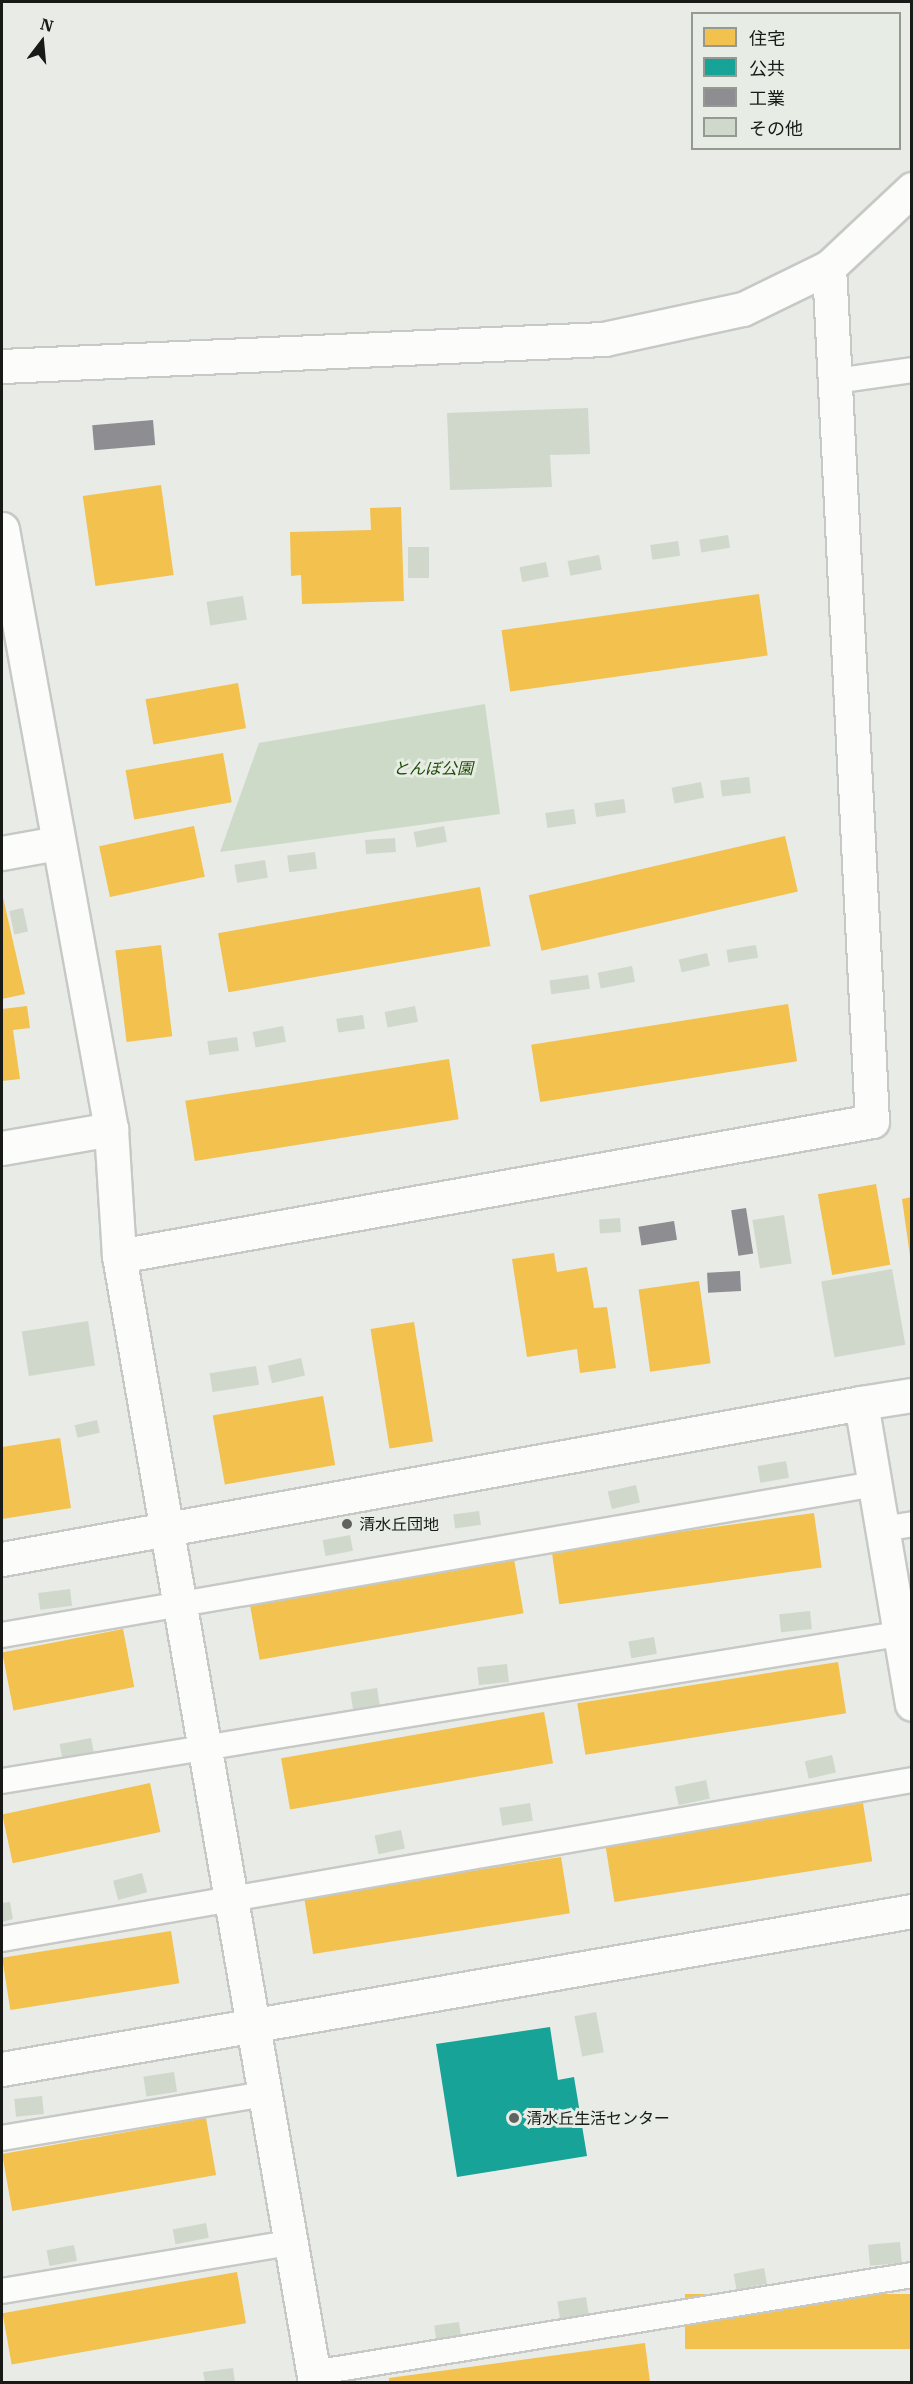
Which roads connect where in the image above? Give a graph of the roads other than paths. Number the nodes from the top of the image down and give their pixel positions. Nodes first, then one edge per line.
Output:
1 (912, 189) edge
2 (829, 267) junction
3 (2, 366) edge
4 (912, 370) edge
5 (836, 381) junction
6 (3, 549) edge
7 (58, 843) junction
8 (2, 853) edge
9 (111, 1129) junction
10 (2, 1148) edge
11 (118, 1256) junction
12 (912, 1395) edge
13 (861, 1403) junction
14 (874, 1484) junction
15 (897, 1526) edge
16 (166, 1528) junction
17 (2, 1559) edge
18 (178, 1605) junction
19 (899, 1634) junction
20 (2, 1635) edge
21 (912, 1704) edge
22 (206, 1746) junction
23 (912, 1780) edge
24 (2, 1781) edge
25 (232, 1899) junction
26 (912, 1911) edge
27 (2, 1939) edge
28 (254, 2025) junction
29 (2, 2069) edge
30 (266, 2094) junction
31 (2, 2138) edge
32 (290, 2243) junction
33 (912, 2275) edge
34 (2, 2291) edge
35 (314, 2378) edge

1 - 2 street
2 - 3 street
2 - 5 street
4 - 5 lane
5 - 11 street
6 - 7 street
7 - 8 street
7 - 9 street
9 - 10 street
9 - 11 street
11 - 16 street
12 - 13 street
13 - 14 street
13 - 16 street
14 - 15 street
14 - 18 lane
15 - 19 street
16 - 17 street
16 - 18 street
18 - 20 lane
18 - 22 street
19 - 21 street
19 - 22 lane
22 - 24 lane
22 - 25 street
23 - 25 lane
25 - 27 lane
25 - 28 street
26 - 28 street
28 - 29 street
28 - 30 street
30 - 31 lane
30 - 32 street
32 - 34 lane
32 - 35 street
33 - 35 lane

